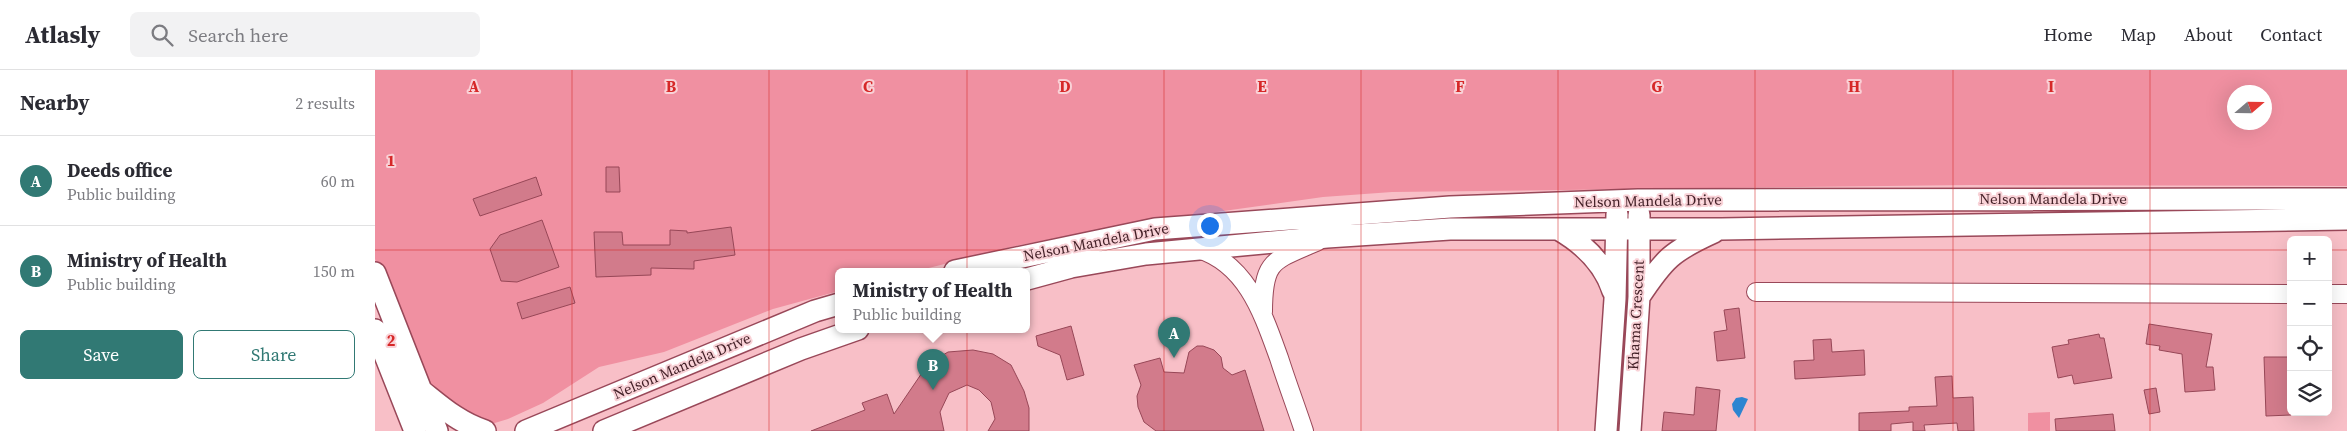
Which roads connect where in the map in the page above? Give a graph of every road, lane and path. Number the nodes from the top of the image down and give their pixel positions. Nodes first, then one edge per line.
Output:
1 (2347, 199) edge
2 (1616, 200) junction
3 (1638, 200) junction
4 (2347, 219) edge
5 (1639, 228) junction
6 (1558, 229) junction
7 (1618, 229) junction
8 (1721, 229) junction
9 (1327, 237) junction
10 (1197, 249) junction
11 (969, 268) edge
12 (375, 273) edge
13 (1030, 278) edge
14 (1756, 292) dead end
15 (2287, 294) edge
16 (2332, 294) edge
17 (2347, 294) edge
18 (1639, 297) junction
19 (1615, 299) junction
20 (835, 305) edge
21 (1263, 313) junction
22 (375, 330) edge
23 (847, 333) edge
24 (421, 390) junction
25 (405, 405) junction
26 (406, 431) edge
27 (415, 431) edge
28 (437, 431) edge
29 (485, 431) edge
30 (526, 431) edge
31 (604, 431) edge
32 (1304, 431) edge
33 (1606, 431) edge
34 (1630, 431) edge

1 - 3 main road, Nelson Mandela Drive
2 - 3 main road, Nelson Mandela Drive
2 - 7 main road, Khama Crescent
2 - 11 main road, Nelson Mandela Drive
3 - 5 main road, Khama Crescent
4 - 8 main road, Nelson Mandela Drive
5 - 7 main road, Nelson Mandela Drive
5 - 8 main road, Nelson Mandela Drive
5 - 18 main road, Khama Crescent
6 - 7 main road, Nelson Mandela Drive
6 - 9 main road, Nelson Mandela Drive
6 - 19 main road
7 - 19 main road, Khama Crescent
8 - 18 main road
9 - 10 main road, Nelson Mandela Drive
9 - 21 street
10 - 13 main road, Nelson Mandela Drive
10 - 21 street
12 - 24 main road
14 - 15 street
16 - 17 street
18 - 34 main road, Khama Crescent
19 - 33 main road, Khama Crescent
20 - 30 main road, Nelson Mandela Drive
21 - 32 street
22 - 25 main road
23 - 31 main road, Nelson Mandela Drive
24 - 28 main road
24 - 29 main road
25 - 26 main road
25 - 27 main road

